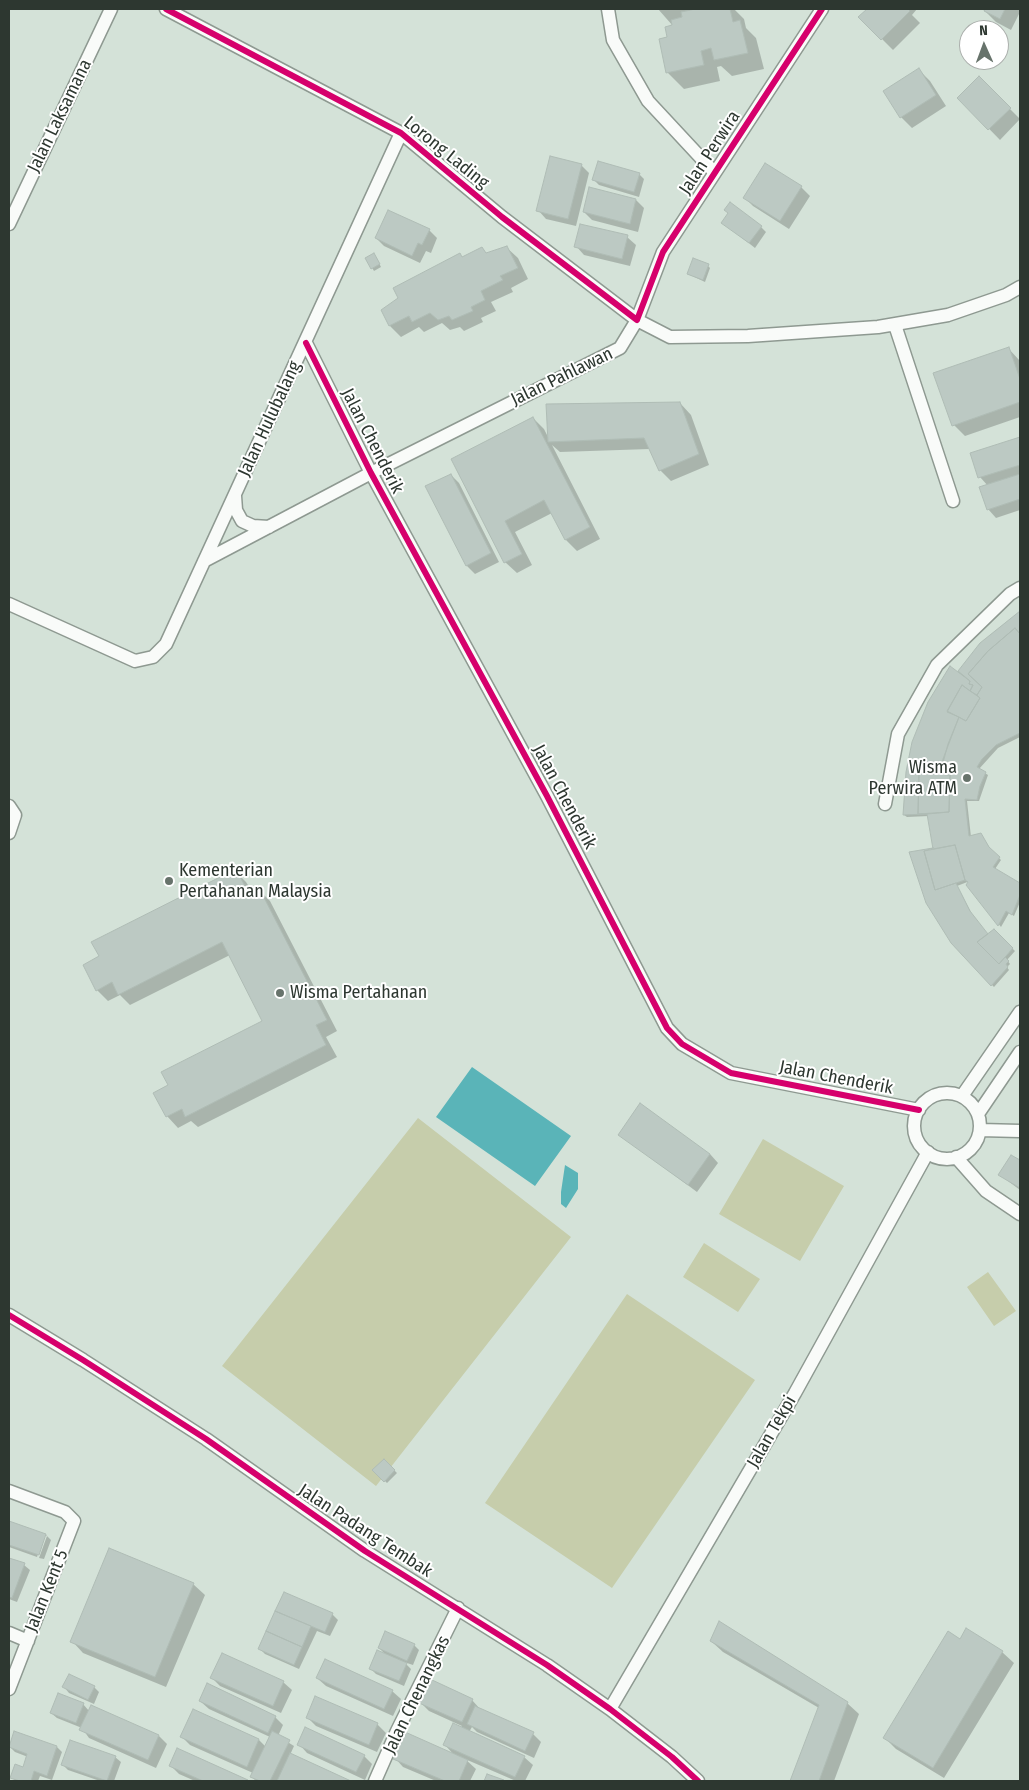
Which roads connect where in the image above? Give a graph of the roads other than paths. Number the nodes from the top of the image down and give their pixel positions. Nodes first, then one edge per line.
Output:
1 (111, 9) edge
2 (166, 9) edge
3 (608, 9) edge
4 (822, 9) edge
5 (401, 133) junction
6 (714, 172) junction
7 (9, 224) edge
8 (1020, 287) edge
9 (637, 320) junction
10 (895, 325) junction
11 (306, 343) junction
12 (371, 473) junction
13 (235, 496) junction
14 (953, 501) dead end
15 (270, 527) junction
16 (204, 561) junction
17 (1020, 588) edge
18 (9, 604) edge
19 (884, 804) dead end
20 (9, 806) edge
21 (9, 832) edge
22 (1020, 1012) edge
23 (1020, 1052) edge
24 (962, 1096) junction
25 (919, 1110) junction
26 (978, 1114) junction
27 (980, 1130) junction
28 (1020, 1130) edge
29 (928, 1152) junction
30 (956, 1157) junction
31 (1020, 1214) edge
32 (9, 1315) edge
33 (9, 1491) edge
34 (458, 1608) junction
35 (9, 1633) edge
36 (28, 1641) junction
37 (9, 1689) edge
38 (610, 1709) junction
39 (375, 1781) edge
40 (698, 1781) edge

1 - 7 street, Jalan Laksamana
2 - 5 street, Lorong Lading
3 - 6 street
4 - 6 street, Jalan Perwira
5 - 9 street, Lorong Lading
5 - 11 street, Jalan Hulubalang
6 - 9 street, Jalan Perwira
8 - 10 street
9 - 10 street
9 - 12 street, Jalan Pahlawan
10 - 14 street
11 - 12 street, Jalan Chenderik
11 - 13 street, Jalan Hulubalang
12 - 15 street, Jalan Pahlawan
12 - 25 street, Jalan Chenderik
13 - 15 street
13 - 16 street, Jalan Hulubalang
15 - 16 street, Jalan Pahlawan
16 - 18 street, Jalan Hulubalang
17 - 19 street
20 - 21 street
22 - 24 street
23 - 26 street
24 - 25 street
24 - 26 street
25 - 29 street
26 - 27 street
27 - 28 street
27 - 30 street
29 - 30 street
29 - 38 street, Jalan Tekpi
30 - 31 street
32 - 34 street, Jalan Padang Tembak
33 - 36 street, Jalan Kent 5
34 - 38 street, Jalan Padang Tembak
34 - 39 street, Jalan Chenangkas
35 - 36 street
36 - 37 street, Jalan Kent 5
38 - 40 street, Jalan Padang Tembak

